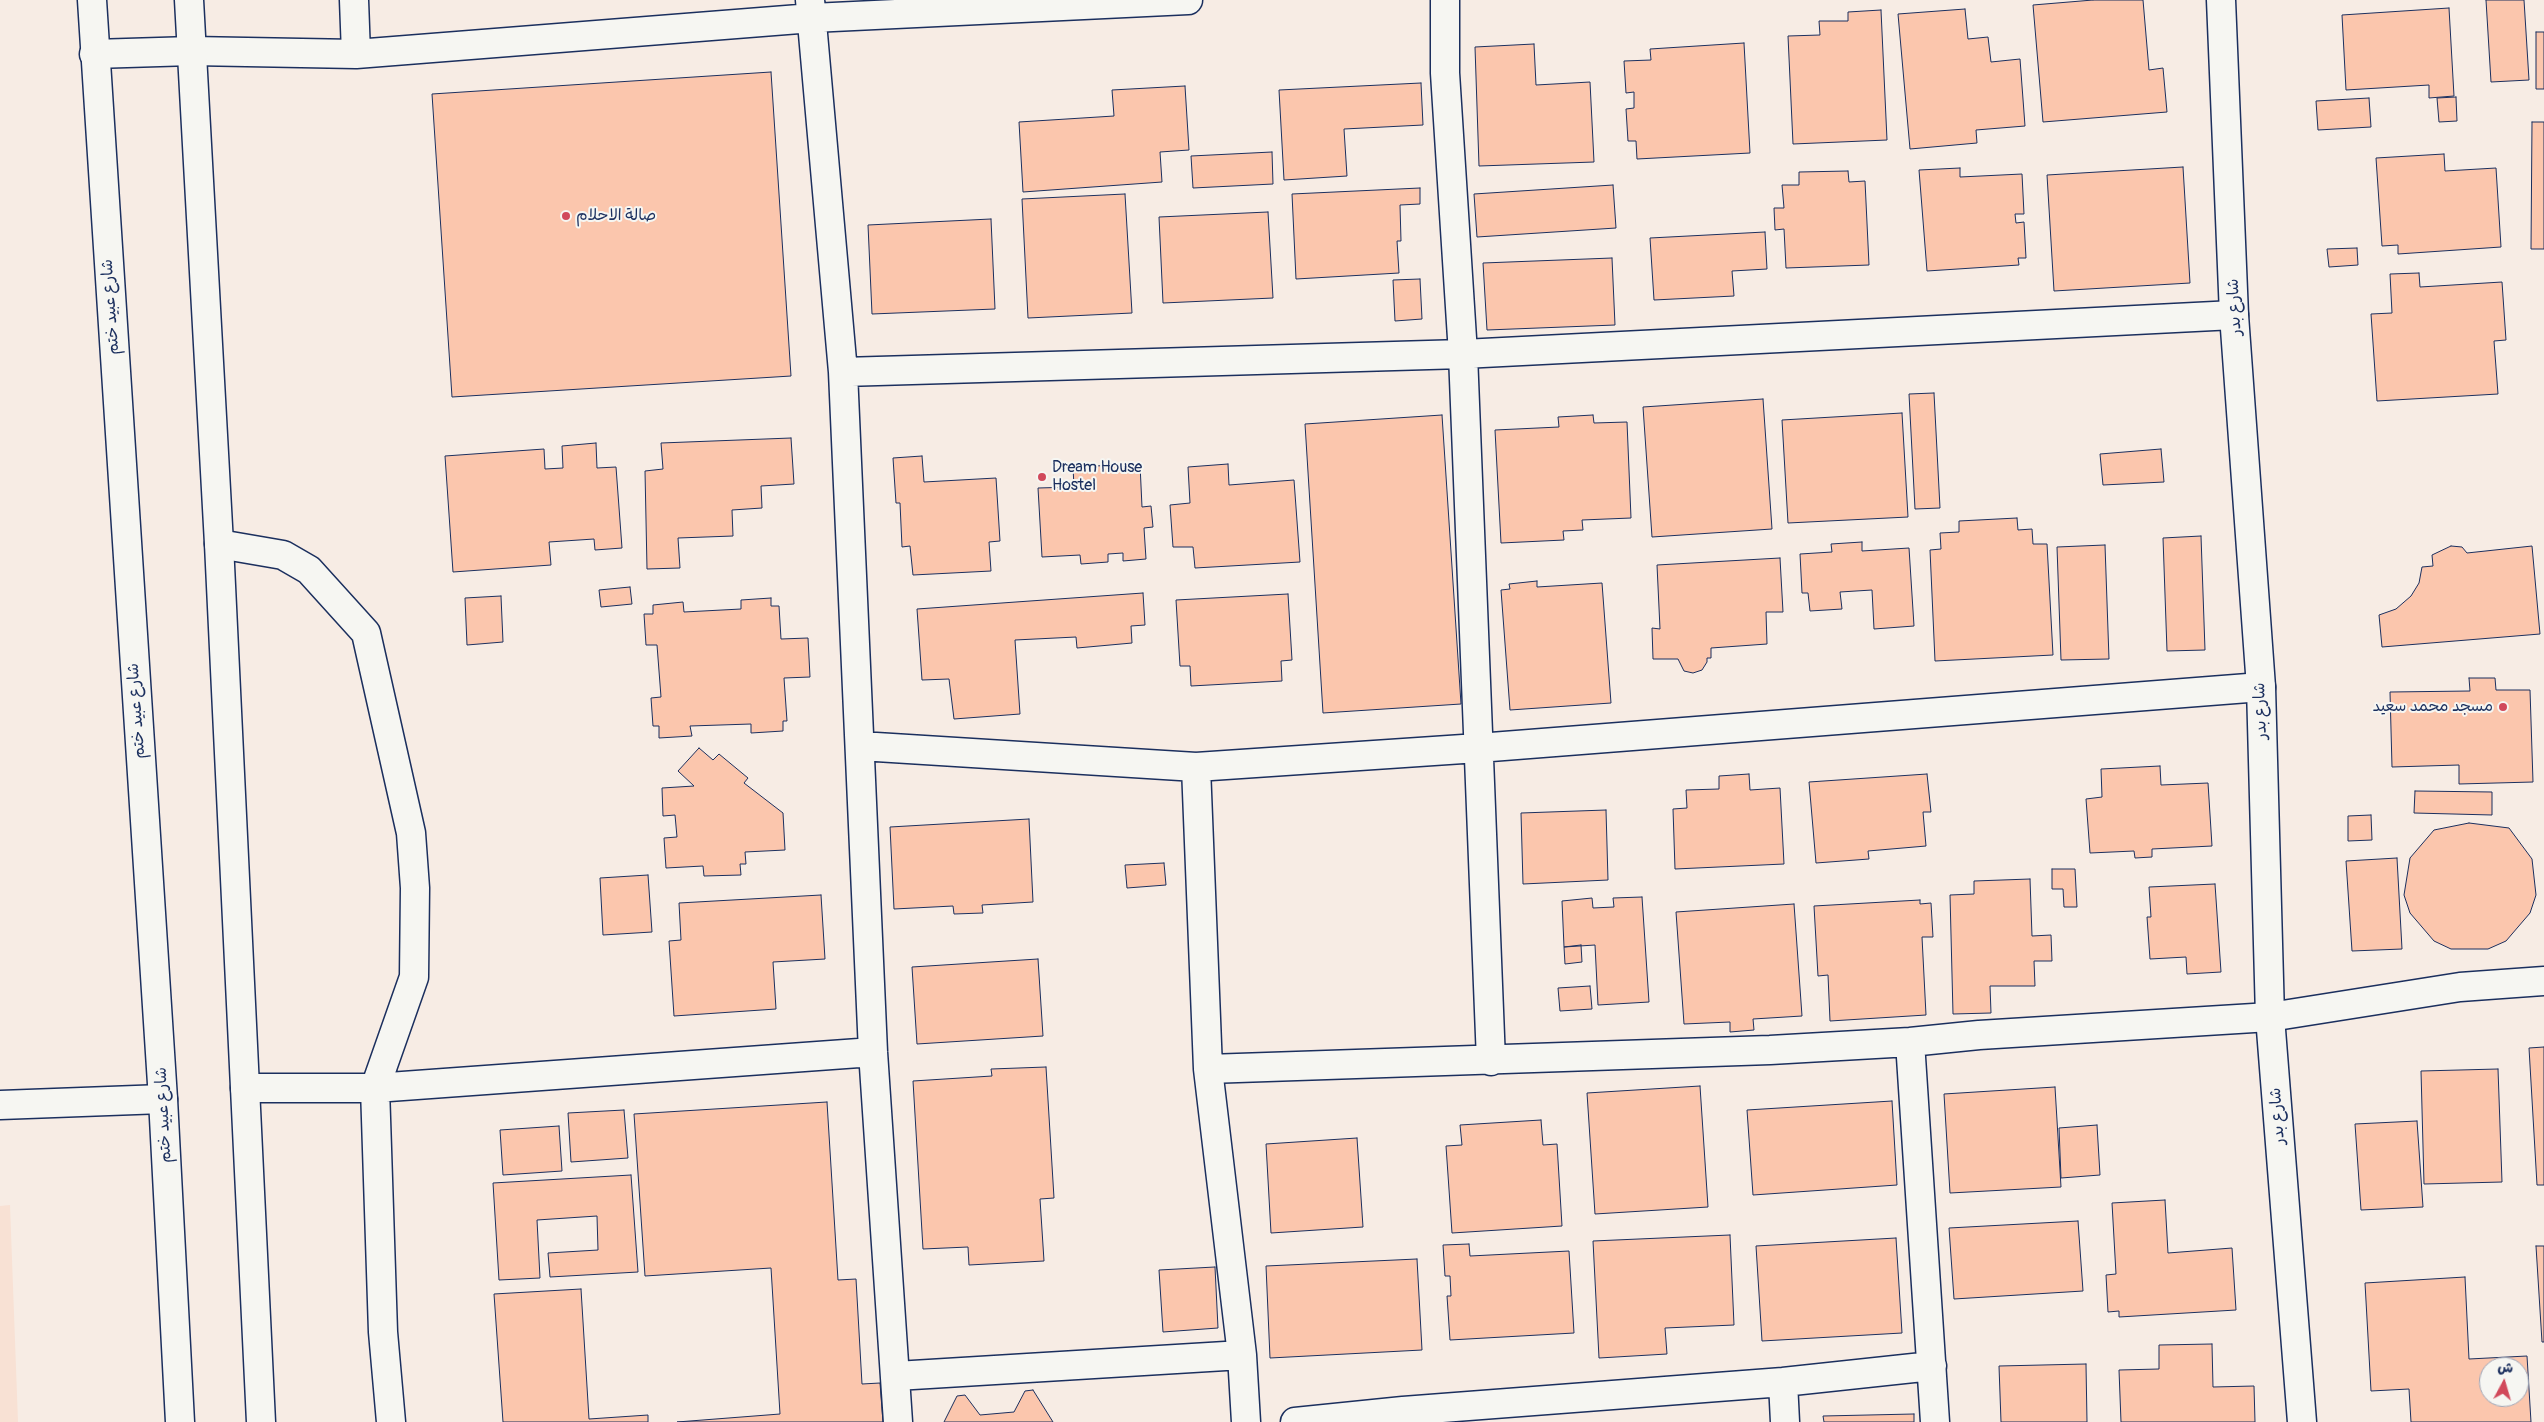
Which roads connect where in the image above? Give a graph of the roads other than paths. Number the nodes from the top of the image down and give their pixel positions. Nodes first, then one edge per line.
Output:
1 (92, 0) edge
2 (189, 0) edge
3 (354, 0) edge
4 (1188, 0) edge
5 (1445, 0) edge
6 (2221, 0) edge
7 (811, 9) edge
8 (192, 51) junction
9 (94, 54) junction
10 (356, 54) junction
11 (2234, 315) junction
12 (1463, 354) junction
13 (843, 372) junction
14 (219, 544) junction
15 (2261, 687) junction
16 (860, 746) junction
17 (1478, 748) junction
18 (1196, 767) junction
19 (2544, 981) edge
20 (2270, 1017) junction
21 (1910, 1042) junction
22 (873, 1052) junction
23 (1491, 1061) junction
24 (1208, 1069) junction
25 (245, 1088) junction
26 (375, 1088) junction
27 (163, 1099) junction
28 (0, 1105) edge
29 (1242, 1355) junction
30 (1932, 1366) junction
31 (896, 1376) junction
32 (1783, 1382) junction
33 (1403, 1417) edge
34 (180, 1422) edge
35 (261, 1422) edge
36 (391, 1422) edge
37 (898, 1422) edge
38 (1246, 1422) edge
39 (1295, 1422) edge
40 (1785, 1422) edge
41 (1935, 1422) edge
42 (2302, 1422) edge

1 - 9 street, شارع عبيد ختم
2 - 8 street
3 - 10 street
4 - 7 street
5 - 12 street
6 - 11 street, شارع بدر
7 - 10 street
7 - 13 street
8 - 9 street
8 - 10 street
8 - 14 street
9 - 27 street, شارع عبيد ختم
11 - 12 street
11 - 15 street, شارع بدر
12 - 13 street
12 - 17 street
13 - 16 street
14 - 25 street
14 - 26 street
15 - 17 street
15 - 20 street, شارع بدر
16 - 18 street
16 - 22 street
17 - 18 street
17 - 23 street
18 - 24 street
19 - 20 street
20 - 21 street
20 - 42 street, شارع بدر
21 - 23 street
21 - 30 street
22 - 26 street
22 - 31 street
23 - 24 street
24 - 29 street
25 - 26 street
25 - 35 street
26 - 36 street
27 - 28 street
27 - 34 street, شارع عبيد ختم
29 - 31 street
29 - 38 street
30 - 32 street
30 - 41 street
31 - 37 street
32 - 33 street
32 - 40 street
33 - 39 street

